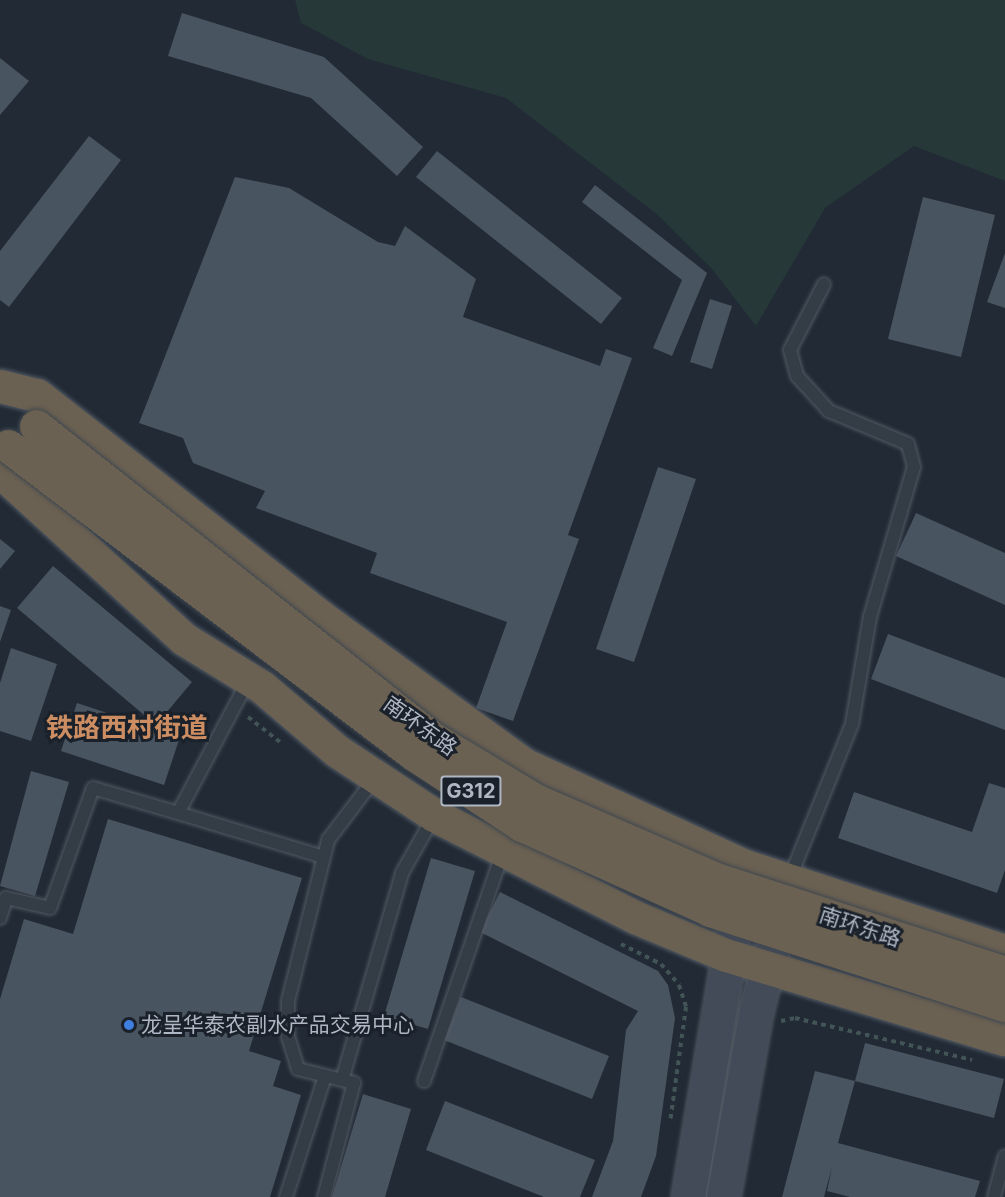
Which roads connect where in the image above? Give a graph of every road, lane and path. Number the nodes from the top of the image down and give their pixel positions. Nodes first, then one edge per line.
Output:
1 (824, 284) dead end
2 (0, 386) edge
3 (0, 403) edge
4 (3, 453) edge
5 (249, 679) junction
6 (376, 777) junction
7 (178, 813) junction
8 (434, 815) junction
9 (503, 851) junction
10 (324, 857) junction
11 (745, 866) junction
12 (789, 880) junction
13 (0, 918) edge
14 (609, 938) dead end
15 (1005, 951) edge
16 (726, 955) junction
17 (768, 967) junction
18 (1005, 973) edge
19 (1005, 1005) edge
20 (774, 1027) dead end
21 (1005, 1039) edge
22 (983, 1063) dead end
23 (325, 1076) junction
24 (342, 1080) junction
25 (423, 1081) dead end
26 (669, 1126) dead end
27 (1005, 1156) edge
28 (286, 1197) edge
29 (324, 1197) edge
30 (688, 1197) edge
31 (723, 1197) edge
32 (994, 1197) edge

1 - 12 lane
2 - 11 highway
3 - 18 highway, 南环东路 / G312, bridge
4 - 5 highway
4 - 19 highway, 南环东路 / G312, bridge
5 - 6 highway
5 - 7 lane
6 - 8 highway
6 - 10 lane
7 - 10 lane
7 - 13 lane
8 - 9 highway
8 - 24 lane
9 - 16 highway
9 - 25 lane
10 - 23 lane
11 - 12 highway
11 - 16 street
12 - 15 highway
12 - 17 street
14 - 26 path
16 - 17 highway
16 - 30 street
17 - 21 highway
17 - 31 street
20 - 22 path
23 - 24 lane
23 - 28 lane
24 - 29 lane
27 - 32 lane

